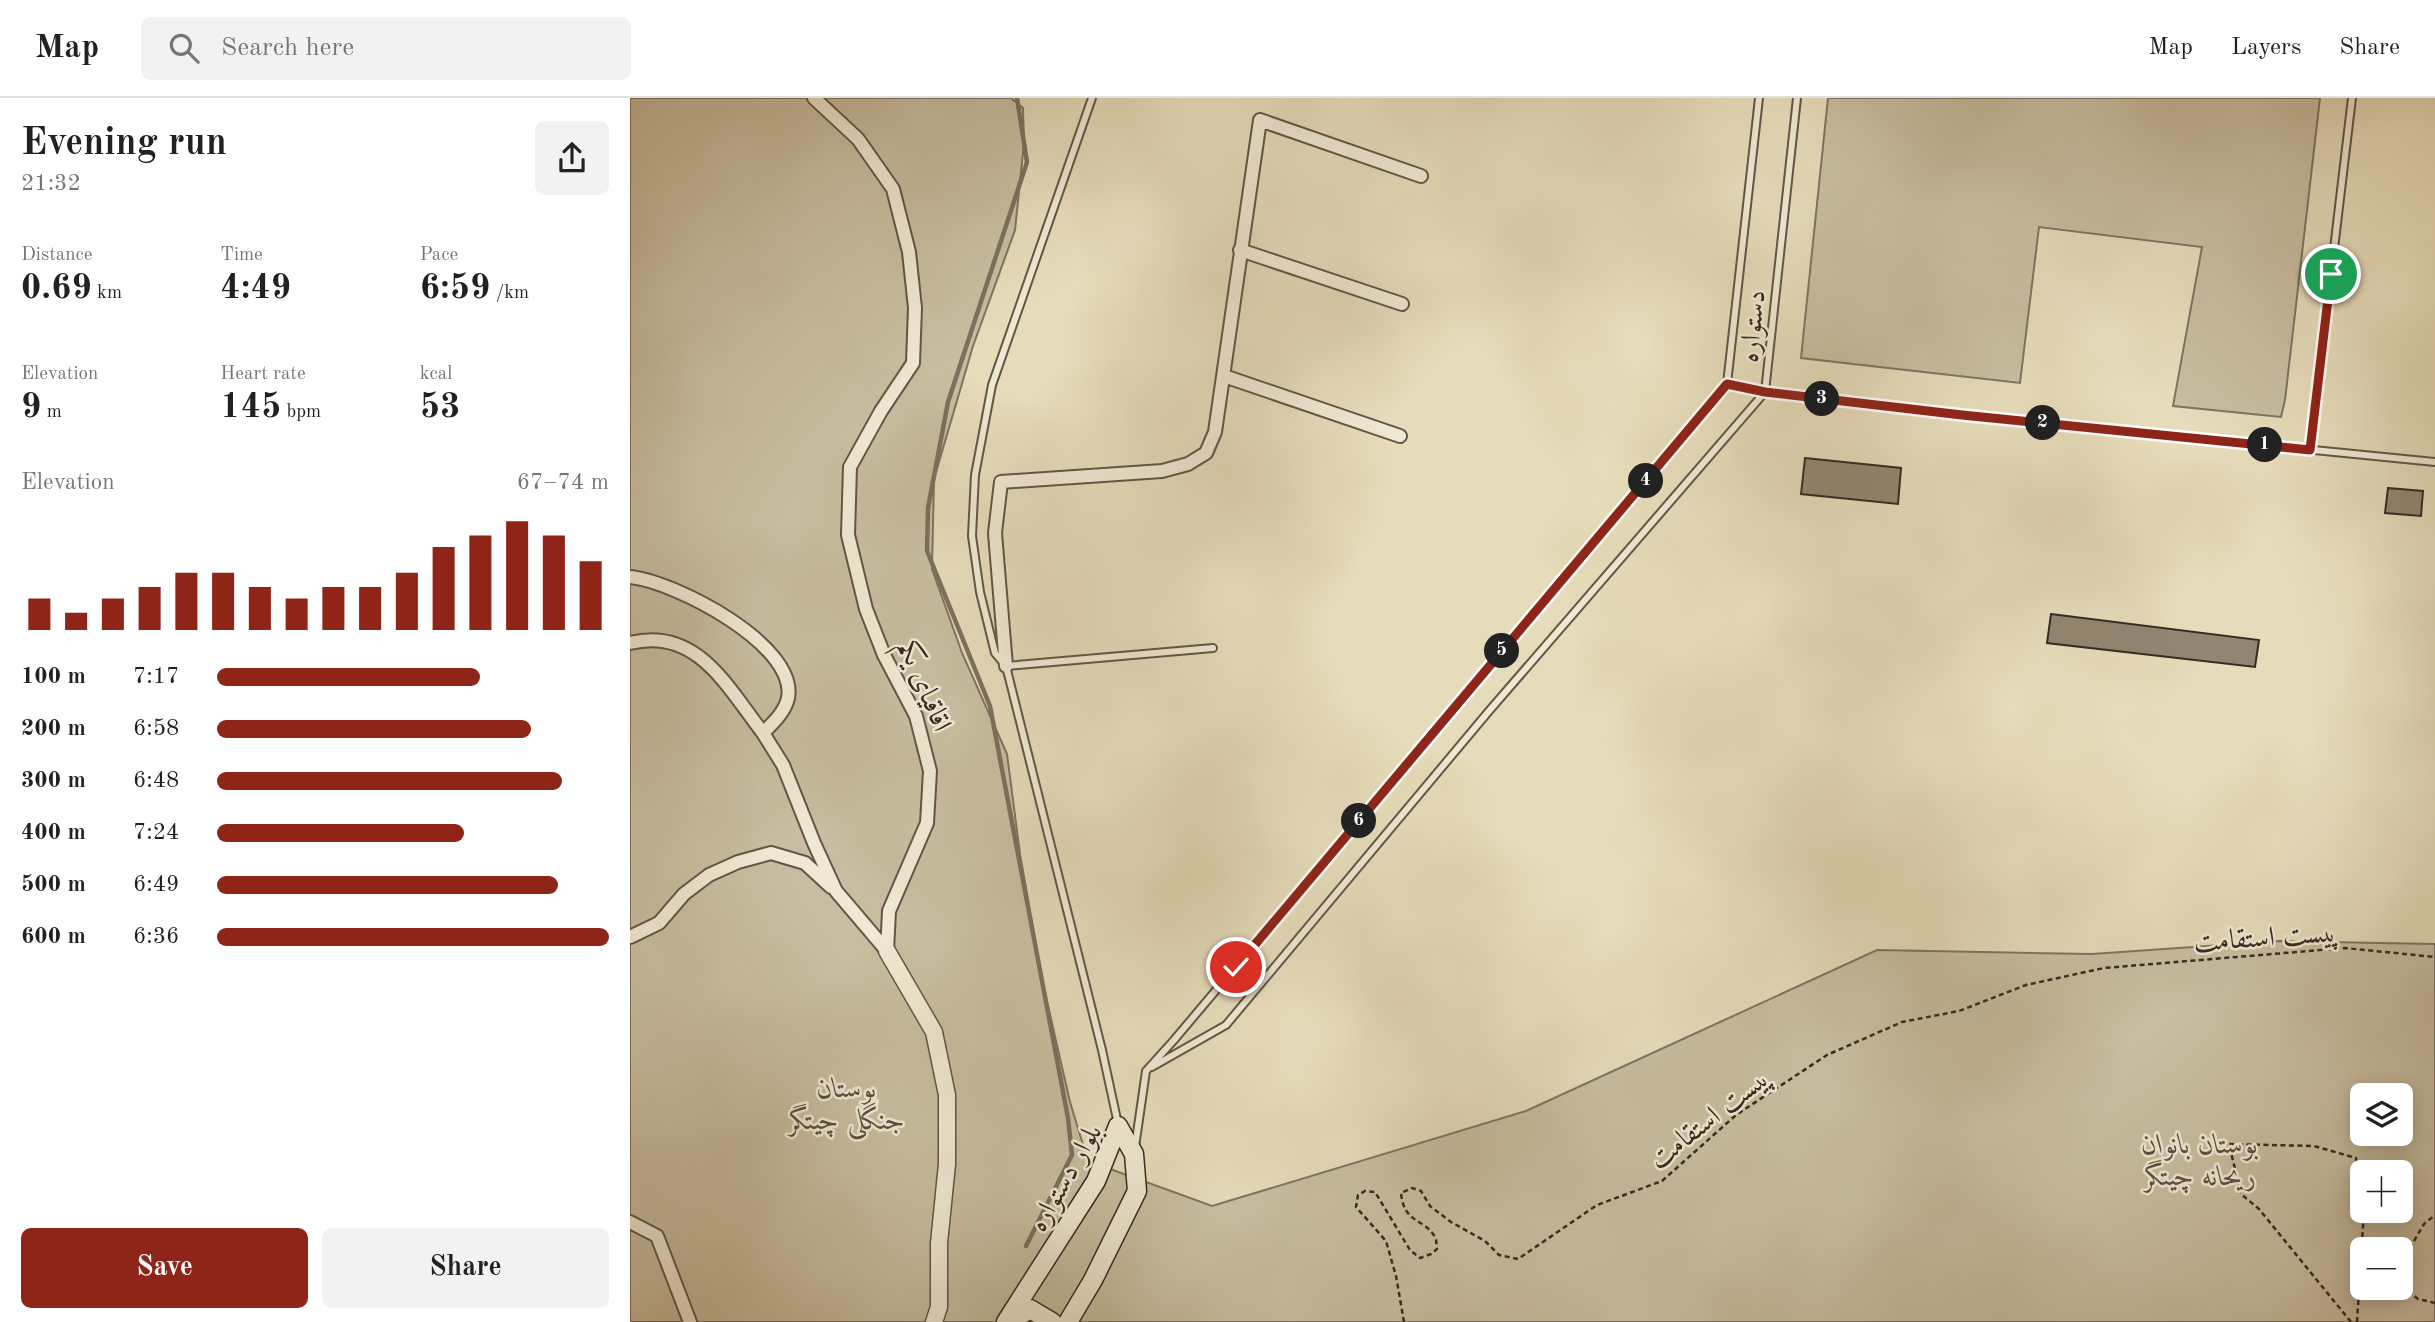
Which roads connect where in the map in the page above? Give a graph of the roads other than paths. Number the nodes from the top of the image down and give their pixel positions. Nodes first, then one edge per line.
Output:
1 (814, 98) edge
2 (1092, 98) edge
3 (1759, 98) edge
4 (1797, 98) edge
5 (2352, 98) edge
6 (1421, 176) dead end
7 (1240, 250) junction
8 (1402, 304) dead end
9 (1224, 376) junction
10 (1727, 384) junction
11 (1765, 392) junction
12 (1401, 436) dead end
13 (2310, 450) junction
14 (2435, 462) edge
15 (630, 577) edge
16 (630, 643) edge
17 (1213, 648) dead end
18 (1006, 666) junction
19 (763, 733) junction
20 (836, 891) junction
21 (630, 937) edge
22 (887, 951) junction
23 (1146, 1071) junction
24 (1118, 1126) junction
25 (1134, 1154) junction
26 (630, 1222) edge
27 (690, 1322) edge
28 (934, 1322) edge
29 (1007, 1322) edge
30 (1052, 1322) edge
31 (1068, 1322) edge

1 - 22 street, اقاقیای یکم
2 - 18 lane
3 - 10 lane
4 - 11 lane, دستواره
5 - 13 lane
6 - 7 street
7 - 8 street
7 - 9 street
9 - 12 street
9 - 18 street
10 - 11 lane
10 - 23 lane
11 - 13 lane
11 - 23 lane, دستواره
13 - 14 lane
15 - 19 street
16 - 19 street
17 - 18 lane
18 - 24 lane
19 - 20 street
20 - 21 street
20 - 22 street
22 - 28 street
23 - 25 lane
24 - 25 main road, بلوار دستواره
24 - 29 main road, بلوار دستواره
25 - 31 main road, بلوار دستواره
26 - 27 street
29 - 30 main road

